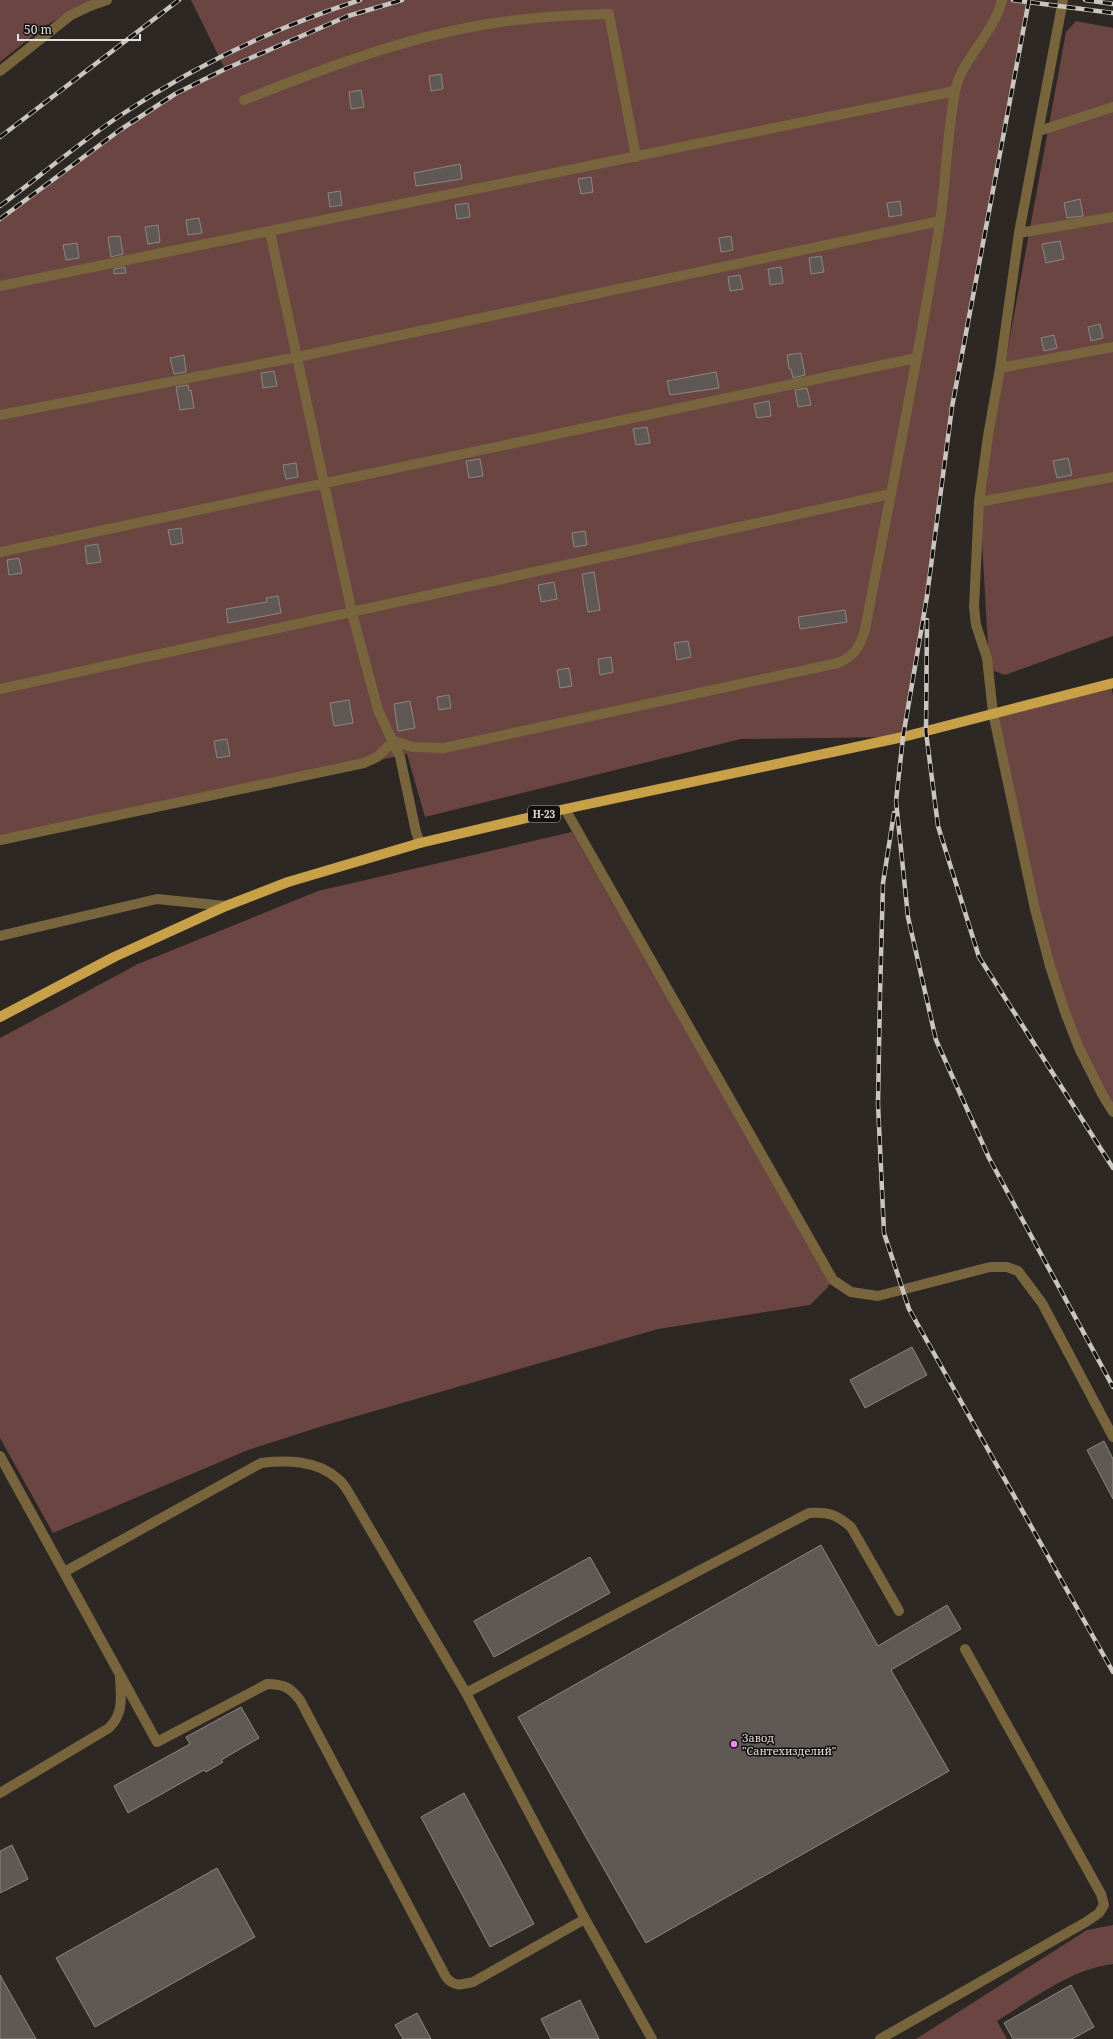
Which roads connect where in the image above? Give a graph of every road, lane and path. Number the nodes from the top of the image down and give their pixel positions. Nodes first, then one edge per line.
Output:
1 (107, 0) edge
2 (1002, 0) edge
3 (1064, 0) edge
4 (0, 71) edge
5 (955, 91) junction
6 (244, 100) dead end
7 (1113, 107) edge
8 (1039, 131) junction
9 (636, 157) junction
10 (1113, 217) edge
11 (940, 221) junction
12 (270, 232) junction
13 (1019, 233) junction
14 (0, 286) edge
15 (1113, 347) edge
16 (297, 357) junction
17 (916, 358) junction
18 (1000, 368) junction
19 (0, 415) edge
20 (1113, 477) edge
21 (324, 484) junction
22 (890, 494) junction
23 (979, 502) junction
24 (0, 552) edge
25 (352, 613) junction
26 (1113, 683) edge
27 (0, 689) edge
28 (993, 713) junction
29 (394, 741) junction
30 (565, 810) junction
31 (0, 840) edge
32 (420, 843) junction
33 (226, 906) junction
34 (0, 936) edge
35 (0, 1017) edge
36 (1113, 1112) edge
37 (1113, 1437) edge
38 (0, 1456) edge
39 (64, 1572) junction
40 (899, 1611) dead end
41 (965, 1650) dead end
42 (120, 1674) junction
43 (466, 1693) junction
44 (0, 1793) edge
45 (585, 1919) junction
46 (652, 2039) edge
47 (880, 2039) edge

1 - 4 street
2 - 5 street
3 - 8 street
5 - 9 street
5 - 11 street
6 - 9 street
7 - 8 street
8 - 13 street
9 - 12 street
10 - 13 street
11 - 16 street
11 - 17 street
12 - 14 street
12 - 16 street
13 - 18 street
15 - 18 street
16 - 19 street
16 - 21 street
17 - 21 street
17 - 22 street
18 - 23 street
20 - 23 street
21 - 24 street
21 - 25 street
22 - 25 street
22 - 29 street
23 - 28 street
25 - 27 street
25 - 29 street
26 - 28 main road, Н-23
28 - 30 main road, Н-23
28 - 36 street
29 - 31 street
29 - 32 street
30 - 32 main road, Н-23
30 - 37 street
32 - 33 main road, Н-23
33 - 34 street
33 - 35 main road, Н-23
38 - 39 street
39 - 42 street
39 - 43 street
40 - 43 street
41 - 47 street
42 - 44 street
42 - 45 street
43 - 45 street
45 - 46 street

